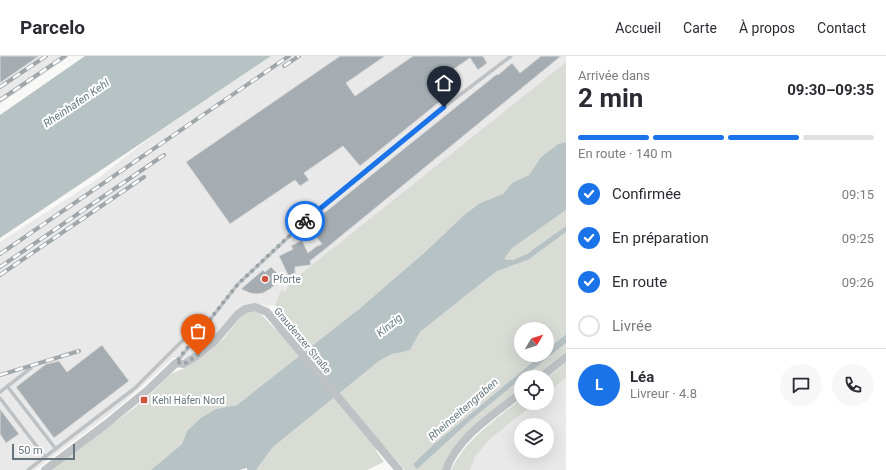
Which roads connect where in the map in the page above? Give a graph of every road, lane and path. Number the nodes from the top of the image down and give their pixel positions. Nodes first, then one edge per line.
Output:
1 (511, 56) edge
2 (212, 317) junction
3 (566, 357) edge
4 (176, 362) junction
5 (31, 368) dead end
6 (550, 370) edge
7 (7, 386) junction
8 (0, 392) edge
9 (0, 398) edge
10 (514, 399) edge
11 (56, 449) junction
12 (45, 457) junction
13 (28, 470) edge
14 (45, 470) edge
15 (399, 470) edge
16 (446, 470) edge

1 - 2 lane
2 - 4 lane
2 - 11 lane
3 - 6 street
4 - 14 street
4 - 15 street, Graudenzer Straße
5 - 7 lane
7 - 8 lane
7 - 11 lane
9 - 12 lane
10 - 16 street
11 - 12 lane
12 - 13 lane

